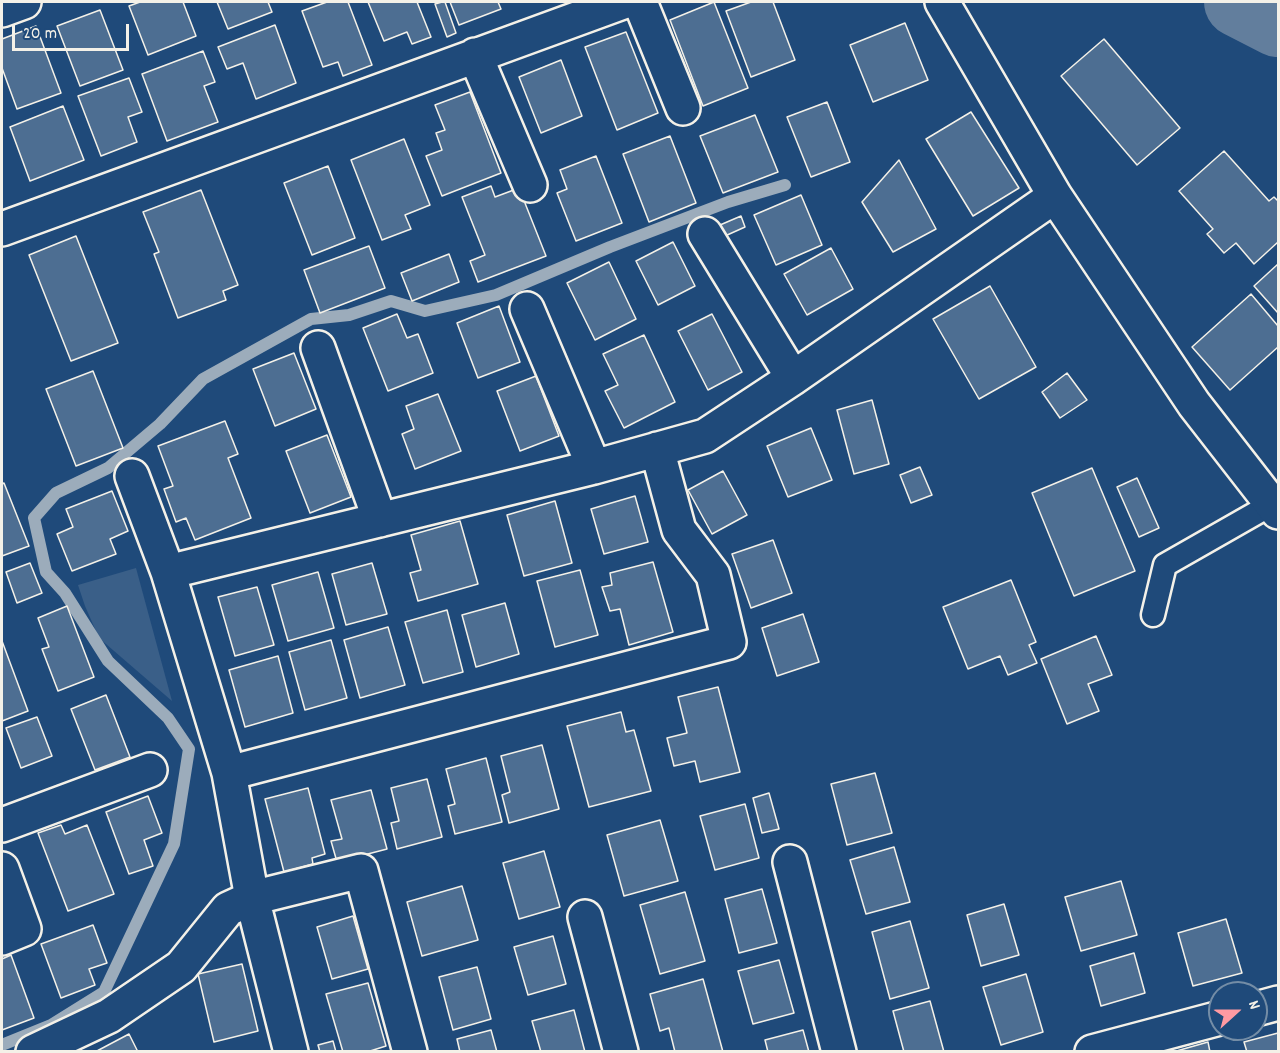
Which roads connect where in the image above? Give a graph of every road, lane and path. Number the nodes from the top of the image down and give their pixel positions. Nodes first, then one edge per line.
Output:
1 (623, 2) edge
2 (640, 2) edge
3 (942, 2) edge
4 (475, 55) junction
5 (683, 108) dead end
6 (530, 185) dead end
7 (1055, 196) junction
8 (2, 229) edge
9 (705, 234) dead end
10 (527, 309) dead end
11 (318, 348) dead end
12 (793, 378) junction
13 (657, 450) junction
14 (594, 467) junction
15 (132, 476) dead end
16 (1275, 508) edge
17 (380, 520) junction
18 (168, 572) junction
19 (1153, 615) dead end
20 (150, 770) dead end
21 (229, 772) junction
22 (2, 825) edge
23 (790, 862) dead end
24 (2, 869) edge
25 (252, 898) junction
26 (585, 917) dead end
27 (2, 938) edge
28 (1208, 1022) edge
29 (1126, 1047) edge
30 (33, 1052) edge
31 (291, 1052) edge
32 (410, 1052) edge
33 (621, 1052) edge
34 (839, 1052) edge
35 (1092, 1052) edge

1 - 4 street
2 - 5 street
3 - 7 street
4 - 6 street
4 - 8 street
7 - 12 street
7 - 16 street
9 - 12 street
10 - 14 street
11 - 17 street
12 - 13 street
13 - 14 street
13 - 21 street
14 - 17 street
15 - 18 street
16 - 19 lane
17 - 18 street
18 - 21 street
20 - 22 street
21 - 25 street
23 - 34 street
24 - 27 street
25 - 30 street
25 - 31 street
25 - 32 street
26 - 33 street
28 - 29 street
29 - 35 street

